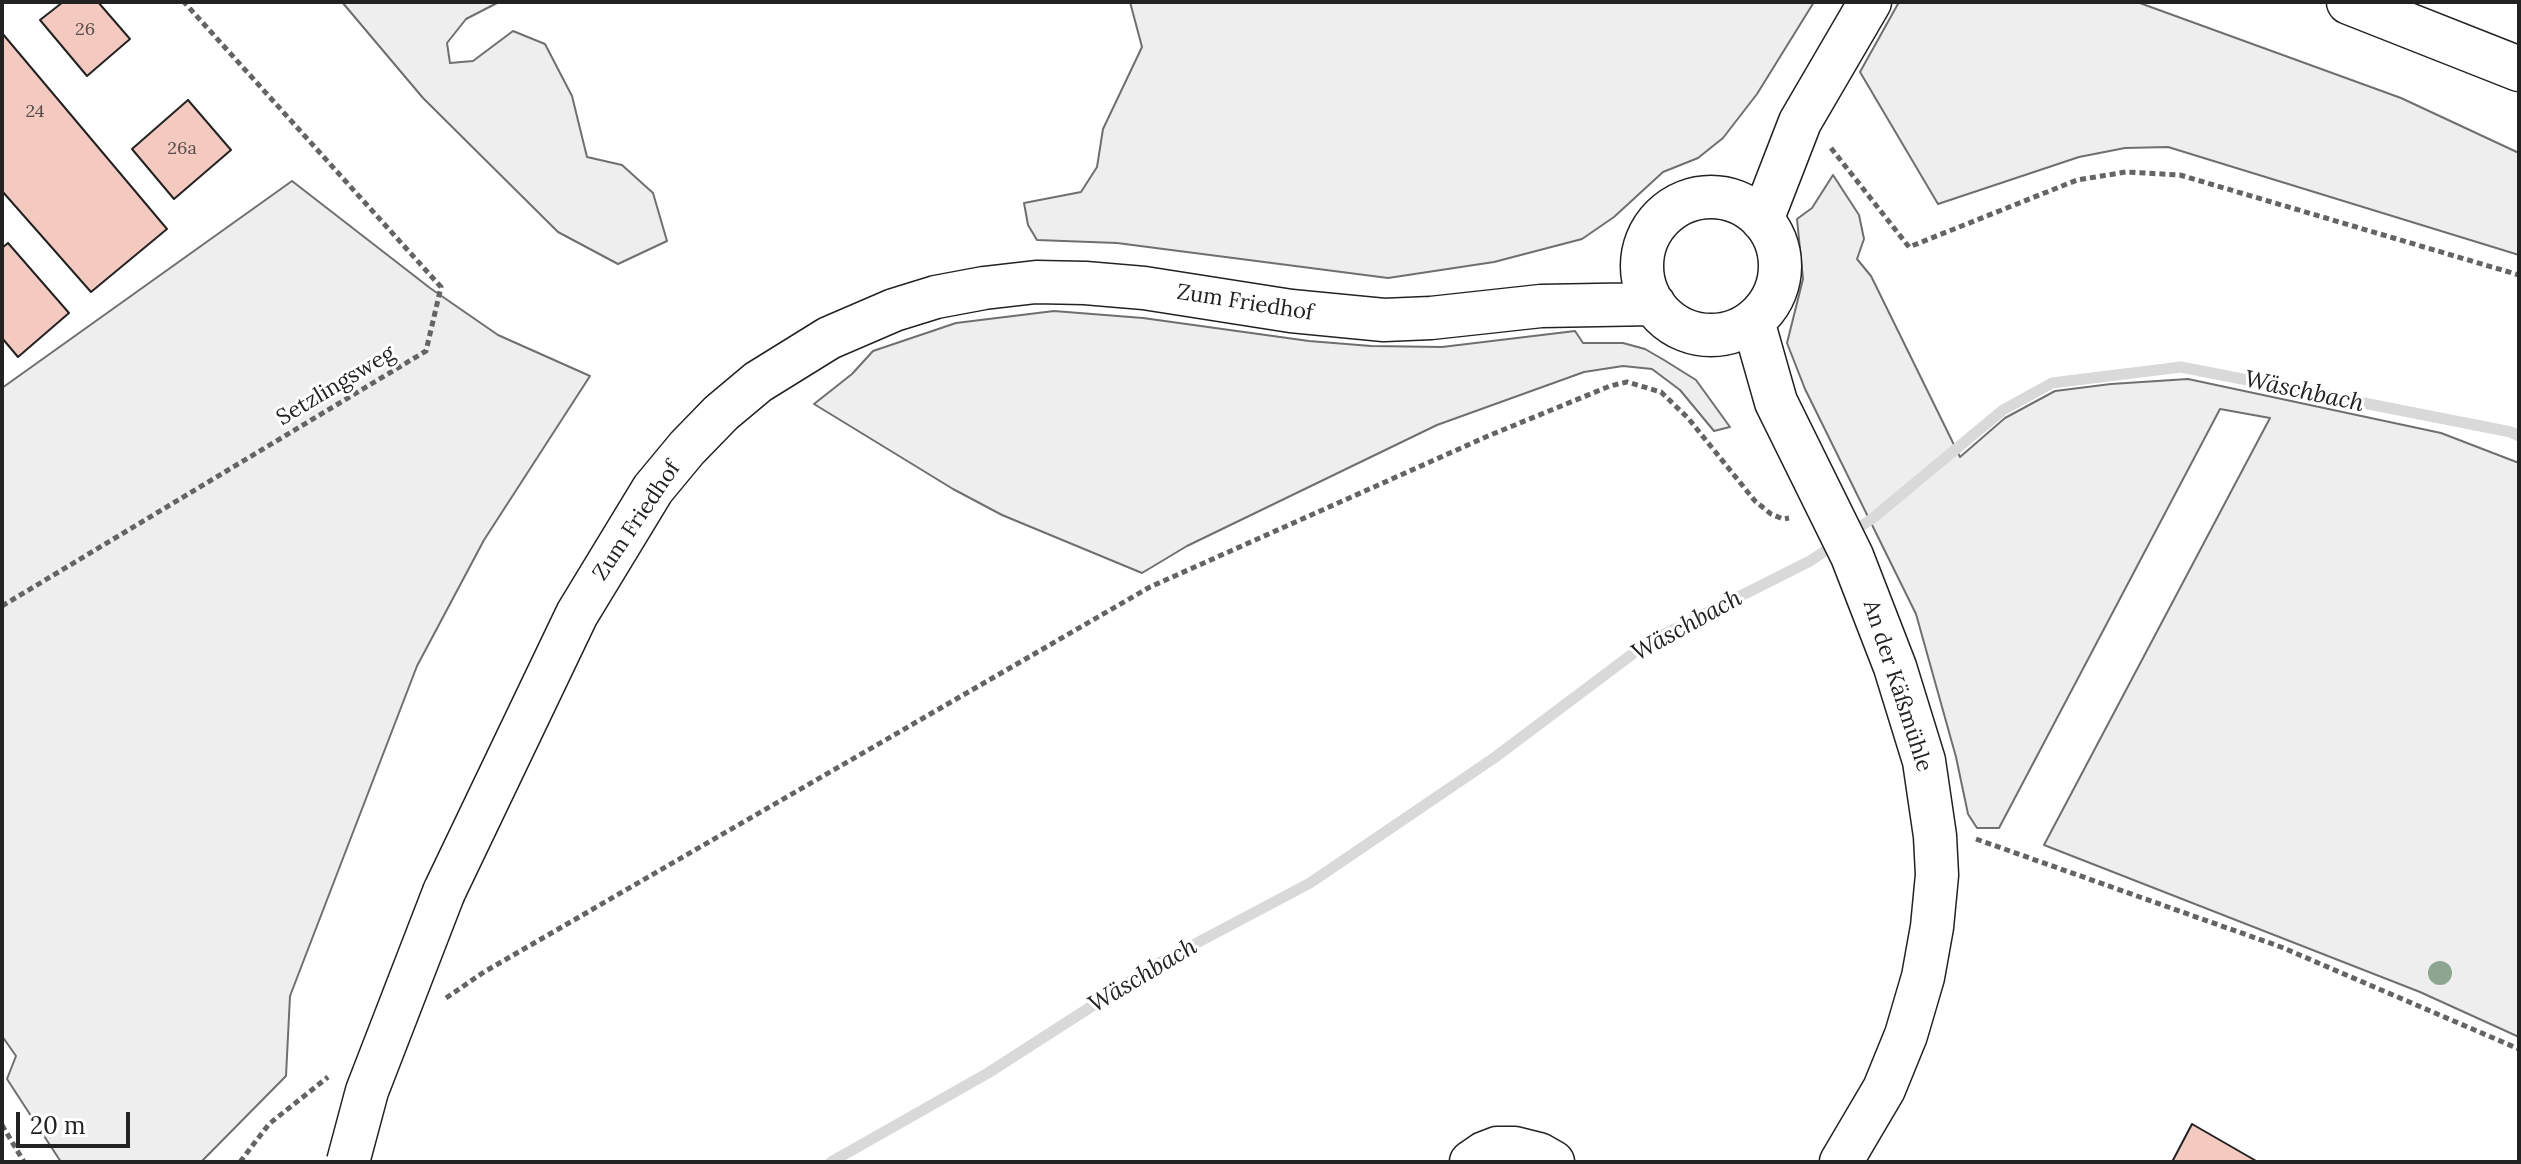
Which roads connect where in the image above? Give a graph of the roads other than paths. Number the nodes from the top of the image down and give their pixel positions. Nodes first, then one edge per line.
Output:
1 (1870, 2) edge
2 (2349, 2) edge
3 (2519, 69) edge
4 (1800, 122) junction
5 (1727, 199) junction
6 (1762, 220) junction
7 (1643, 259) junction
8 (1654, 304) junction
9 (1541, 306) junction
10 (1738, 327) junction
11 (1484, 1155) edge
12 (348, 1162) edge
13 (1553, 1162) edge
14 (1841, 1162) edge

1 - 4 street
2 - 3 highway
4 - 5 street
4 - 6 street
5 - 6 street
5 - 7 street
6 - 10 street
7 - 8 street
7 - 9 street, Zum Friedhof
8 - 9 street, Zum Friedhof
8 - 10 street
9 - 12 street, Zum Friedhof, bridge
10 - 14 street, An der Käßmühle
11 - 13 street

